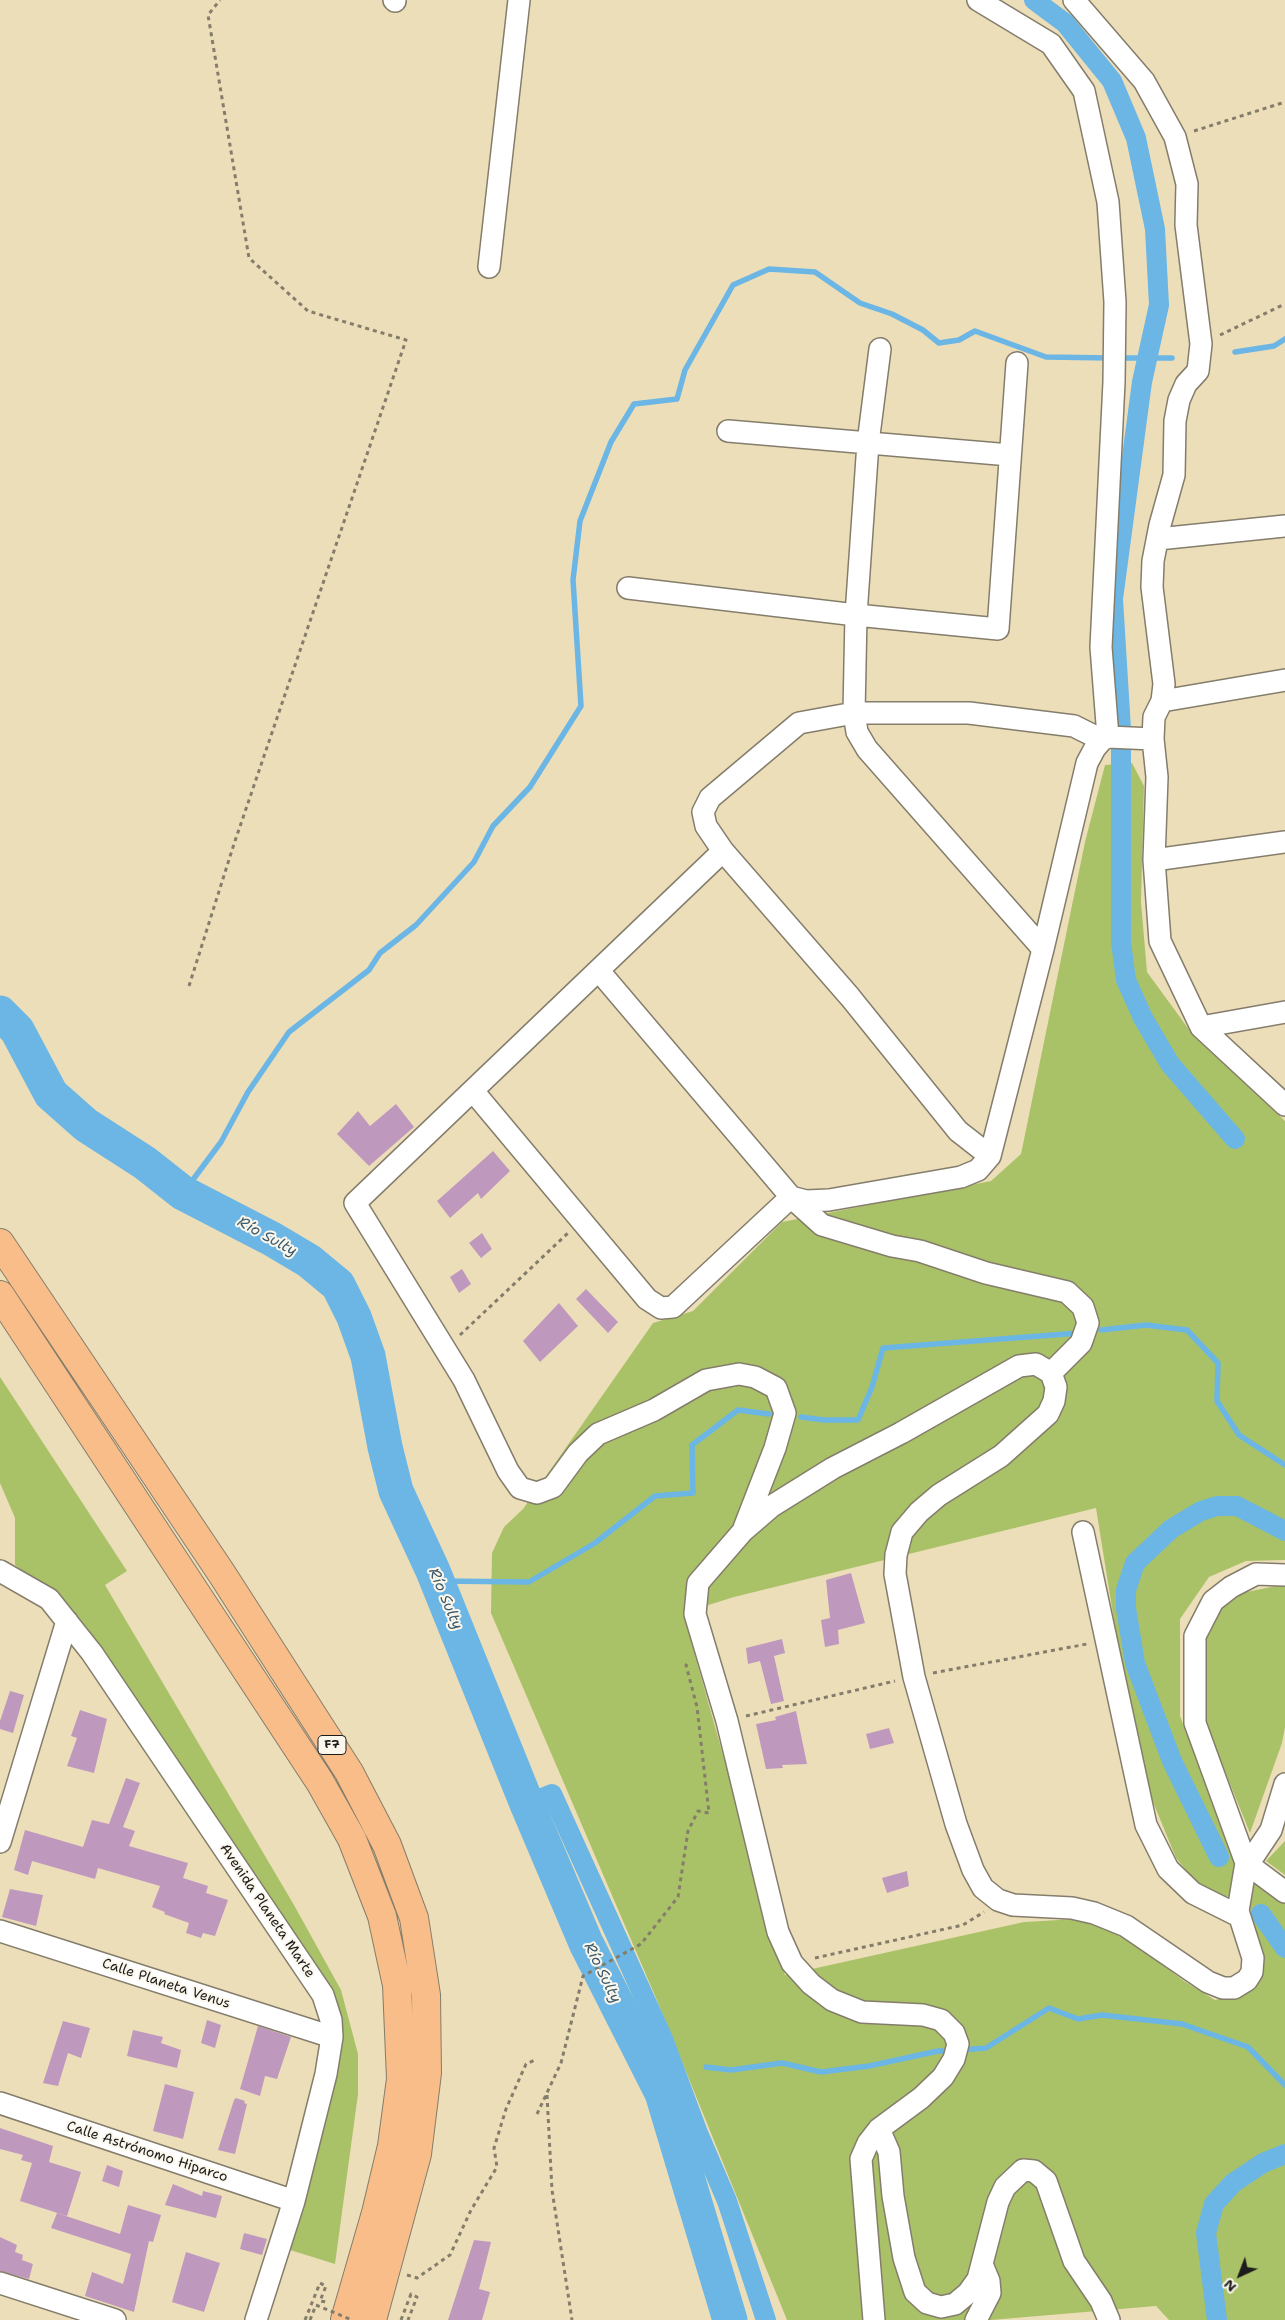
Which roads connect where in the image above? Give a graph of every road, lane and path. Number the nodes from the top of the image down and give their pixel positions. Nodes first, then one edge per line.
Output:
1 (220, 0) edge
2 (519, 0) edge
3 (978, 0) edge
4 (1074, 0) edge
5 (1285, 102) edge
6 (1174, 137) junction
7 (489, 267) dead end
8 (1285, 304) edge
9 (1201, 344) junction
10 (880, 349) dead end
11 (1017, 363) dead end
12 (728, 431) dead end
13 (868, 443) junction
14 (1010, 455) junction
15 (1285, 526) edge
16 (1158, 539) junction
17 (628, 588) dead end
18 (856, 616) junction
19 (1285, 680) edge
20 (1162, 701) junction
21 (854, 713) junction
22 (1105, 739) junction
23 (1153, 739) junction
24 (1285, 842) edge
25 (723, 851) junction
26 (1154, 860) junction
27 (1043, 949) junction
28 (599, 970) junction
29 (189, 986) dead end
30 (1285, 1012) edge
31 (1201, 1027) junction
32 (473, 1091) junction
33 (1285, 1105) edge
34 (990, 1156) junction
35 (791, 1197) junction
36 (581, 1221) junction
37 (0, 1243) edge
38 (0, 1295) edge
39 (444, 1349) junction
40 (1052, 1373) junction
41 (743, 1531) junction
42 (1083, 1532) dead end
43 (0, 1571) edge
44 (1285, 1575) edge
45 (67, 1621) junction
46 (702, 1637) junction
47 (1285, 1784) edge
48 (1278, 1830) edge
49 (0, 1842) edge
50 (1246, 1863) junction
51 (1285, 1892) edge
52 (998, 1900) junction
53 (1239, 1916) junction
54 (0, 1930) edge
55 (792, 1963) junction
56 (332, 2037) junction
57 (535, 2060) dead end
58 (546, 2094) junction
59 (0, 2103) edge
60 (537, 2114) dead end
61 (879, 2129) junction
62 (294, 2201) junction
63 (982, 2264) junction
64 (388, 2269) junction
65 (0, 2283) edge
66 (320, 2301) dead end
67 (115, 2320) edge
68 (256, 2320) edge
69 (305, 2320) edge
70 (310, 2320) edge
71 (345, 2320) edge
72 (352, 2320) edge
73 (372, 2320) edge
74 (401, 2320) edge
75 (408, 2320) edge
76 (572, 2320) edge
77 (874, 2320) edge
78 (976, 2320) edge
79 (1109, 2320) edge

1 - 29 path
2 - 7 street
3 - 22 street
4 - 6 street
5 - 6 path
6 - 9 street
8 - 9 path
9 - 16 street
10 - 13 street
11 - 14 street
12 - 13 street
13 - 14 street
13 - 18 street
14 - 18 street
15 - 16 street
16 - 20 street
17 - 18 street
18 - 21 street
19 - 20 street
20 - 23 street
21 - 22 street
21 - 25 street
21 - 27 street
22 - 23 street
22 - 27 street
23 - 26 street
24 - 26 street
25 - 28 street
25 - 34 street
26 - 31 street
27 - 34 street
28 - 32 street
28 - 35 street
30 - 31 street
31 - 33 street
32 - 36 street
32 - 39 street
34 - 35 street
35 - 36 street
35 - 40 street
36 - 39 path
37 - 64 highway, F7
38 - 71 highway, F7
39 - 41 street
40 - 41 street
40 - 52 street
41 - 46 street
42 - 53 street
43 - 45 street, Avenida Planeta Marte
44 - 50 street
45 - 49 street
45 - 56 street, Avenida Planeta Marte
46 - 55 street
46 - 58 path
47 - 48 street
48 - 50 street
50 - 51 street
50 - 53 street
52 - 53 street
52 - 55 path
54 - 56 street, Calle Planeta Venus
55 - 61 street
56 - 62 street, Avenida Planeta Marte
57 - 64 path
58 - 60 path
58 - 76 path
59 - 62 street, Calle Astrónomo Hiparco
61 - 63 street
61 - 77 street
62 - 68 street, Avenida Planeta Marte
63 - 78 street
63 - 79 street
64 - 73 highway, F7
65 - 67 street
66 - 69 path
70 - 72 path, bridge
74 - 75 path

